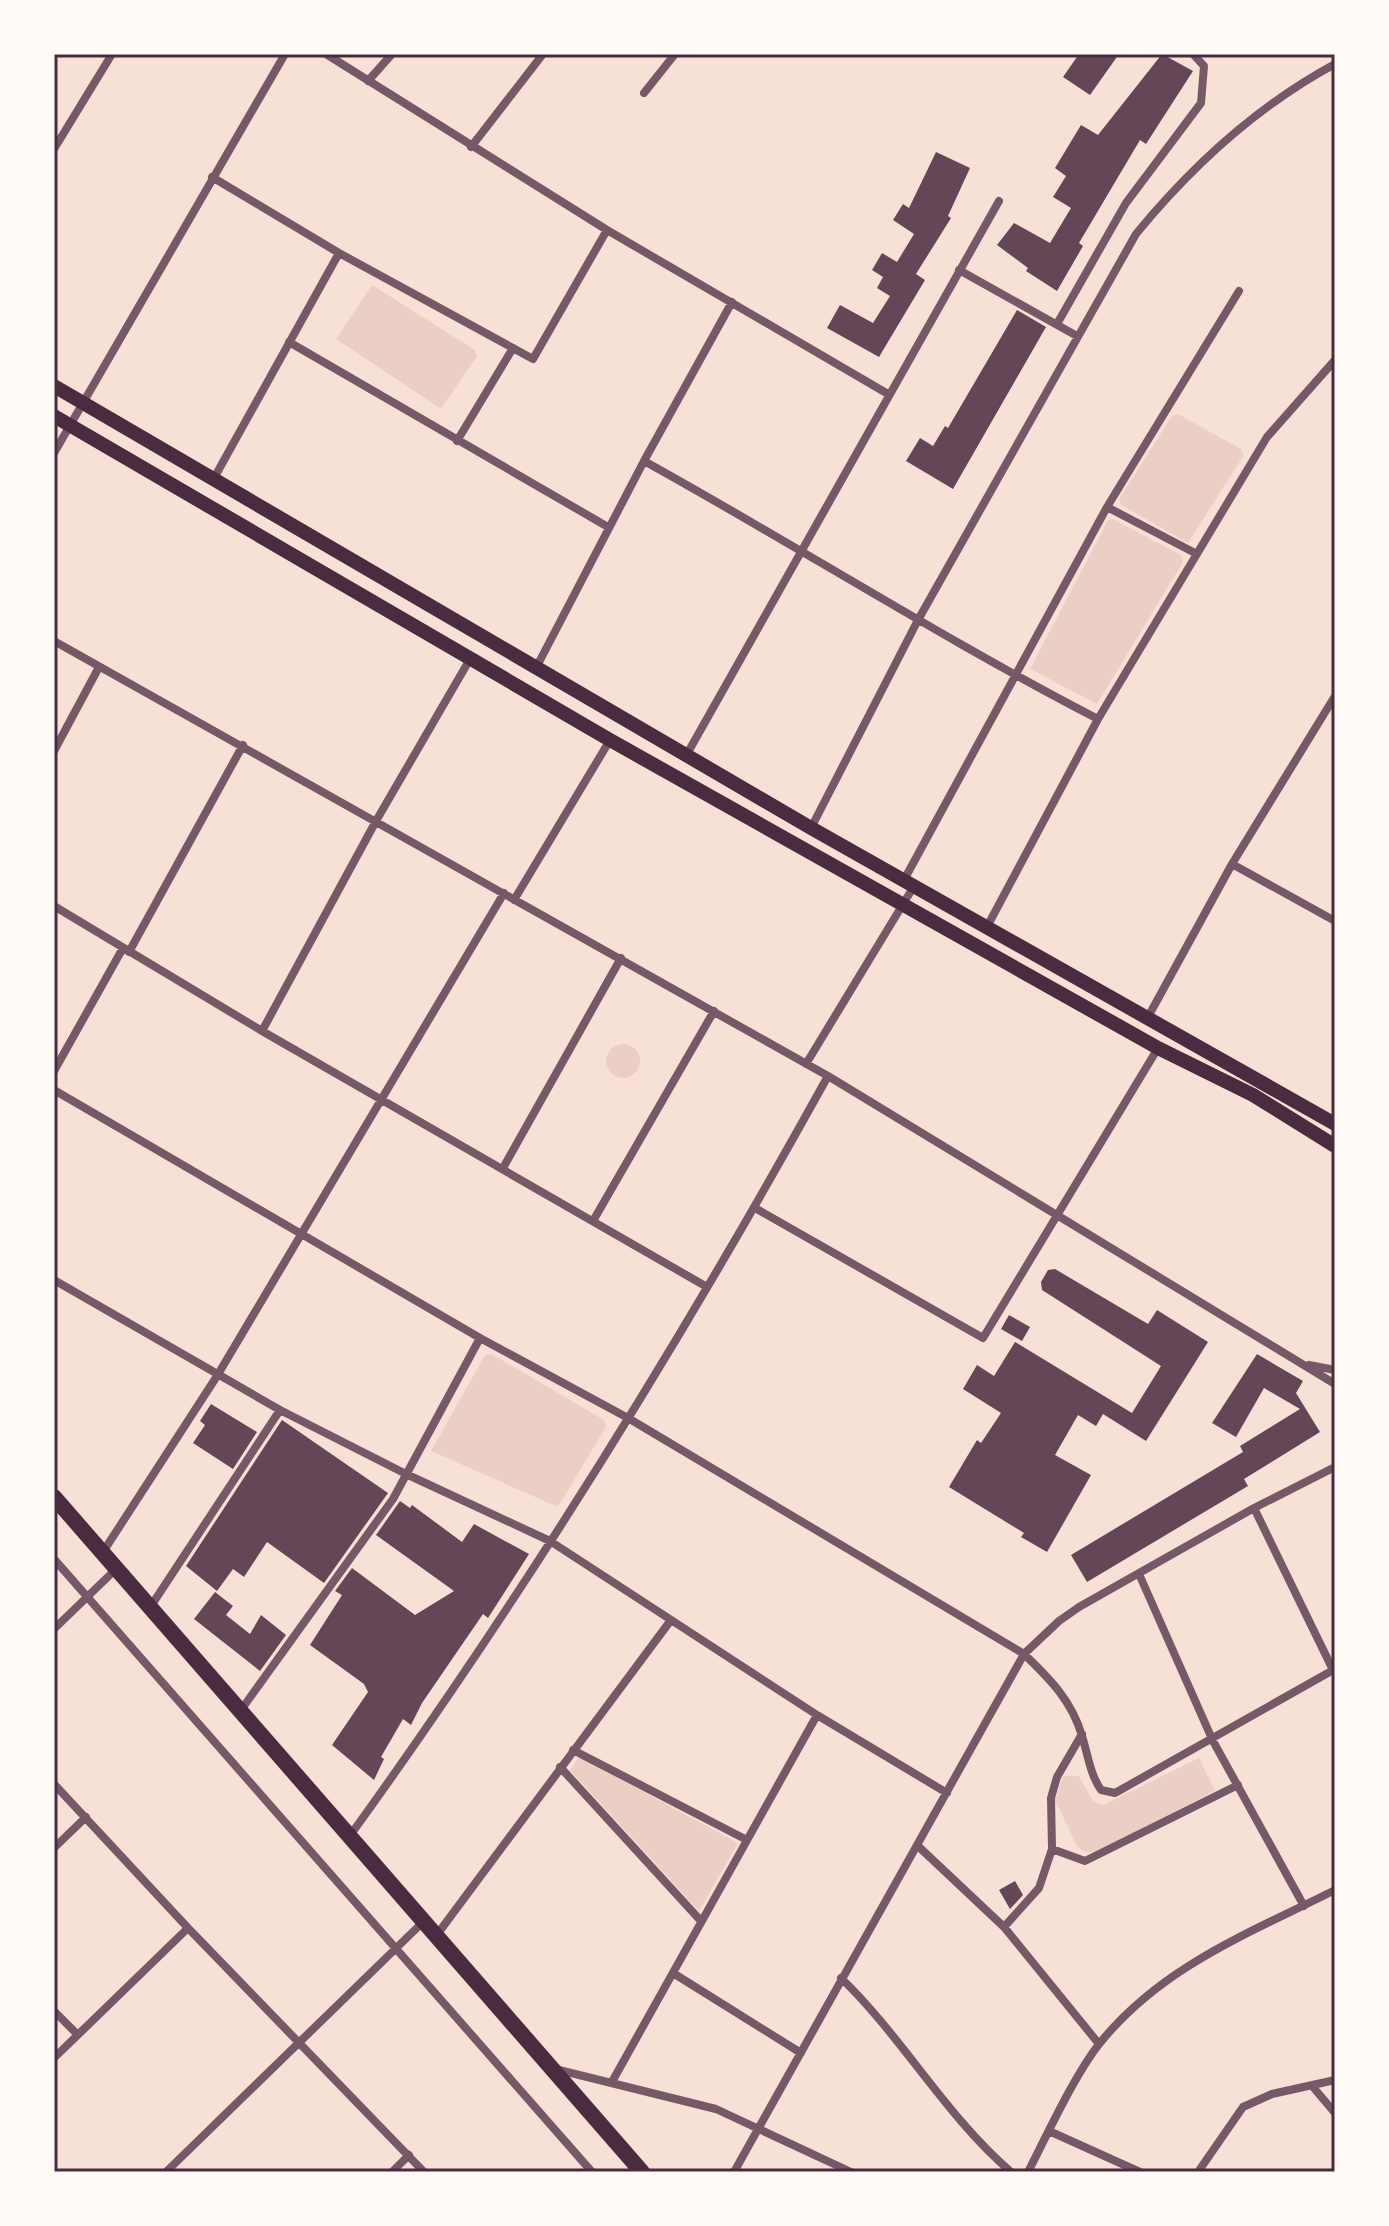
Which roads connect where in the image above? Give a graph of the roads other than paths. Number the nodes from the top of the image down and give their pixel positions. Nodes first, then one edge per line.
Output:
1 (112, 54) edge
2 (285, 54) edge
3 (326, 54) edge
4 (392, 54) edge
5 (543, 54) edge
6 (675, 54) edge
7 (1199, 56) edge
8 (1335, 64) edge
9 (368, 81) junction
10 (644, 93) dead end
11 (55, 143) edge
12 (471, 147) junction
13 (212, 177) junction
14 (999, 201) dead end
15 (607, 230) junction
16 (339, 253) junction
17 (959, 270) junction
18 (1239, 291) dead end
19 (732, 302) junction
20 (1057, 324) junction
21 (1077, 336) junction
22 (289, 342) junction
23 (513, 348) junction
24 (1335, 360) edge
25 (54, 386) edge
26 (888, 394) junction
27 (85, 404) junction
28 (54, 416) edge
29 (70, 425) junction
30 (457, 441) junction
31 (54, 453) edge
32 (644, 461) junction
33 (213, 481) junction
34 (1107, 507) junction
35 (608, 527) junction
36 (803, 549) junction
37 (1195, 553) junction
38 (918, 620) junction
39 (54, 641) edge
40 (470, 659) junction
41 (99, 667) junction
42 (536, 668) junction
43 (1016, 676) junction
44 (1335, 696) edge
45 (1098, 719) junction
46 (610, 740) junction
47 (243, 745) junction
48 (54, 751) edge
49 (687, 754) junction
50 (376, 821) junction
51 (811, 828) junction
52 (1232, 864) junction
53 (909, 883) junction
54 (504, 893) junction
55 (514, 900) junction
56 (54, 906) edge
57 (902, 906) junction
58 (1335, 921) edge
59 (988, 925) junction
60 (126, 950) junction
61 (621, 958) junction
62 (714, 1011) junction
63 (1148, 1017) junction
64 (262, 1031) junction
65 (1158, 1048) junction
66 (806, 1064) junction
67 (54, 1071) edge
68 (828, 1076) junction
69 (54, 1090) edge
70 (382, 1099) junction
71 (1335, 1124) edge
72 (1335, 1146) edge
73 (503, 1168) junction
74 (755, 1208) junction
75 (1060, 1214) junction
76 (593, 1221) junction
77 (303, 1234) junction
78 (54, 1280) edge
79 (707, 1287) junction
80 (480, 1338) junction
81 (1304, 1364) junction
82 (1335, 1370) edge
83 (217, 1376) junction
84 (1335, 1384) edge
85 (280, 1410) junction
86 (628, 1418) junction
87 (1335, 1467) edge
88 (406, 1474) junction
89 (54, 1497) edge
90 (1254, 1508) junction
91 (550, 1541) junction
92 (103, 1552) junction
93 (54, 1559) edge
94 (116, 1569) junction
95 (1139, 1574) junction
96 (88, 1596) junction
97 (151, 1606) junction
98 (671, 1620) junction
99 (54, 1629) edge
100 (1024, 1654) junction
101 (1334, 1671) edge
102 (241, 1710) junction
103 (817, 1715) junction
104 (1082, 1734) junction
105 (1213, 1741) junction
106 (573, 1750) junction
107 (560, 1767) junction
108 (54, 1784) edge
109 (1238, 1785) junction
110 (947, 1793) junction
111 (86, 1817) junction
112 (349, 1837) junction
113 (745, 1839) junction
114 (919, 1847) junction
115 (54, 1848) edge
116 (1052, 1849) junction
117 (1335, 1890) edge
118 (1304, 1906) junction
119 (701, 1921) junction
120 (423, 1922) junction
121 (1004, 1927) junction
122 (188, 1928) junction
123 (436, 1936) junction
124 (394, 1949) junction
125 (673, 1973) junction
126 (841, 1978) junction
127 (54, 2011) edge
128 (77, 2034) junction
129 (300, 2040) junction
130 (1099, 2044) junction
131 (801, 2053) junction
132 (54, 2058) edge
133 (551, 2068) junction
134 (613, 2080) junction
135 (1335, 2080) edge
136 (1313, 2087) junction
137 (1335, 2113) edge
138 (760, 2128) junction
139 (1049, 2131) junction
140 (409, 2155) junction
141 (166, 2172) edge
142 (392, 2172) edge
143 (424, 2172) edge
144 (592, 2172) edge
145 (642, 2172) edge
146 (734, 2172) edge
147 (851, 2172) edge
148 (1011, 2172) edge
149 (1028, 2172) edge
150 (1140, 2172) edge
151 (1198, 2172) edge

1 - 11 street
2 - 13 street
3 - 9 street
4 - 9 street
5 - 12 street
6 - 10 street
7 - 20 street
8 - 21 street
9 - 12 street
12 - 15 street
13 - 16 street
13 - 27 street
14 - 17 street
15 - 19 street
15 - 23 street
16 - 22 street
16 - 23 street
17 - 20 street
17 - 26 street
18 - 34 street
19 - 26 street
19 - 32 street
20 - 21 street
21 - 38 street
22 - 30 street
22 - 33 street
23 - 30 street
24 - 37 street
25 - 27 main road
26 - 36 street
27 - 29 street
27 - 33 main road
28 - 29 main road
29 - 31 street
29 - 40 main road
30 - 35 street
32 - 35 street
32 - 36 street
33 - 42 main road
34 - 37 street
34 - 43 street
35 - 42 street
36 - 38 street
36 - 49 street
37 - 45 street
38 - 43 street
38 - 51 street
39 - 41 street
40 - 46 main road
40 - 50 street
41 - 47 street
41 - 48 street
42 - 49 main road
43 - 45 street
43 - 53 street
44 - 52 street
45 - 59 street
46 - 55 street
46 - 57 main road
47 - 50 street
47 - 60 street
49 - 51 main road
50 - 54 street
50 - 64 street
51 - 53 main road
52 - 58 street
52 - 63 street
53 - 57 street
53 - 59 main road
54 - 55 street
54 - 70 street
55 - 61 street
56 - 60 street
57 - 65 main road
57 - 66 street
59 - 63 main road
60 - 64 street
60 - 67 street
61 - 62 street
61 - 73 street
62 - 66 street
62 - 76 street
63 - 71 main road
64 - 70 street
65 - 72 main road
65 - 75 street
66 - 68 street
68 - 74 street
68 - 75 street
69 - 77 street
70 - 73 street
70 - 77 street
73 - 76 street
74 - 75 street
74 - 79 street
75 - 81 street
76 - 79 street
77 - 80 street
77 - 83 street
78 - 83 street
79 - 86 street
80 - 86 street
80 - 88 street
81 - 82 street
81 - 84 street
83 - 85 street
83 - 92 street
85 - 88 street
85 - 97 street
86 - 91 street
86 - 100 street
87 - 90 street
88 - 91 street
88 - 102 street
89 - 92 main road
90 - 95 street
90 - 101 street
91 - 98 street
91 - 112 street
92 - 94 main road
93 - 96 street
94 - 96 street
94 - 97 main road
95 - 100 street
95 - 105 street
96 - 99 street
96 - 124 street
97 - 102 main road
98 - 103 street
98 - 106 street
100 - 104 street
100 - 110 street
101 - 105 street
102 - 112 main road
103 - 110 street
103 - 113 street
104 - 105 street
104 - 116 street
105 - 109 street
106 - 107 street
106 - 113 street
107 - 119 street
107 - 123 street
108 - 111 street
109 - 116 street
109 - 118 street
110 - 114 street
111 - 115 street
111 - 122 street
112 - 120 main road
113 - 119 street
114 - 121 street
114 - 126 street
116 - 121 street
117 - 118 street
118 - 130 street
119 - 125 street
120 - 123 main road
120 - 124 street
121 - 130 street
122 - 128 street
122 - 129 street
123 - 133 main road
124 - 129 street
124 - 144 street
125 - 131 street
125 - 134 street
126 - 131 street
126 - 148 street
127 - 128 street
128 - 132 street
129 - 140 street
129 - 141 street
130 - 139 street
131 - 138 street
133 - 134 street
133 - 145 main road
134 - 138 street
135 - 136 street
136 - 137 street
136 - 151 street
138 - 146 street
138 - 147 street
139 - 149 street
139 - 150 street
140 - 142 street
140 - 143 street

